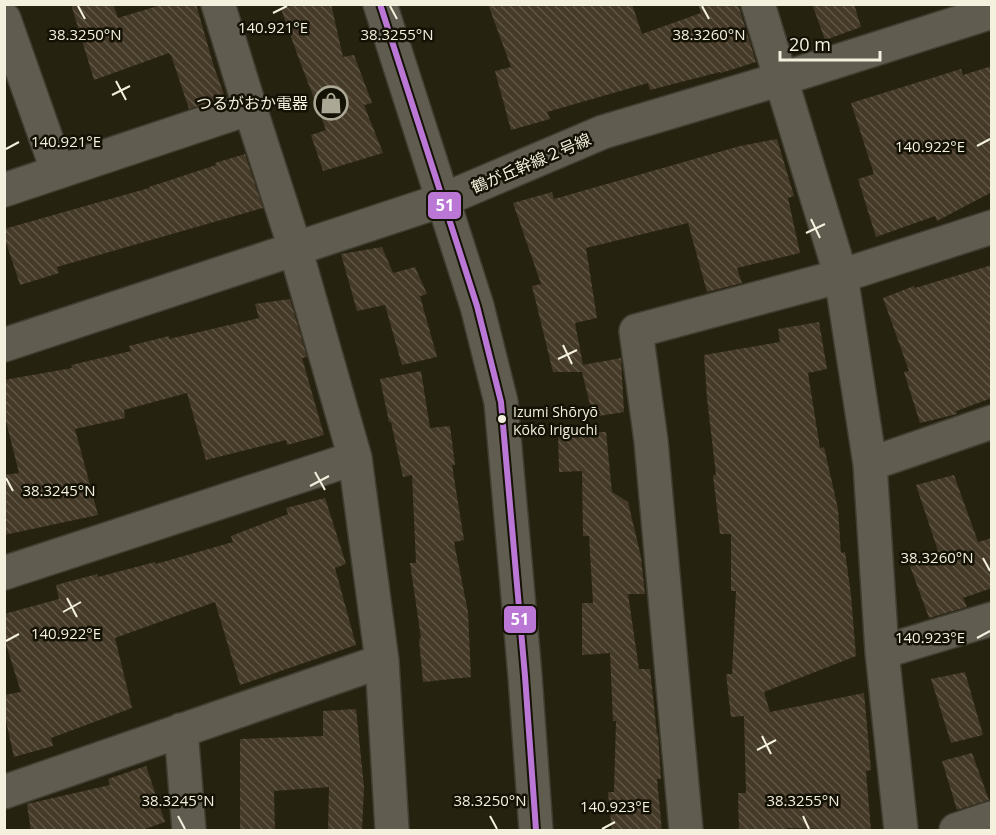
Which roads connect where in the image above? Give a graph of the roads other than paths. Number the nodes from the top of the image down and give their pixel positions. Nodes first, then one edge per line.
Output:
1 (218, 4) edge
2 (380, 4) edge
3 (758, 4) edge
4 (992, 12) edge
5 (4, 19) edge
6 (781, 79) junction
7 (250, 108) junction
8 (58, 172) junction
9 (4, 190) edge
10 (443, 200) junction
11 (992, 227) edge
12 (295, 248) junction
13 (841, 276) junction
14 (4, 345) edge
15 (992, 422) edge
16 (355, 458) junction
17 (870, 464) junction
18 (4, 573) edge
19 (992, 619) edge
20 (882, 652) junction
21 (382, 661) junction
22 (181, 730) junction
23 (4, 792) edge
24 (992, 818) edge
25 (189, 831) edge
26 (392, 831) edge
27 (536, 831) edge
28 (686, 831) edge
29 (901, 831) edge
30 (956, 831) edge

1 - 7 street
2 - 10 street
3 - 6 street
4 - 6 street, 鶴が丘幹線２号線
5 - 8 street
6 - 10 street, 鶴が丘幹線２号線
6 - 13 street
7 - 8 street
7 - 12 street
8 - 9 street
10 - 12 street, 鶴が丘幹線２号線
10 - 27 street
11 - 13 street
12 - 14 street, 鶴が丘幹線２号線
12 - 16 street
13 - 17 street
13 - 28 street
15 - 17 street
16 - 18 street
16 - 21 street
17 - 20 street
19 - 20 street
20 - 29 street
21 - 22 street
21 - 26 street
22 - 23 street
22 - 25 street
24 - 30 street

